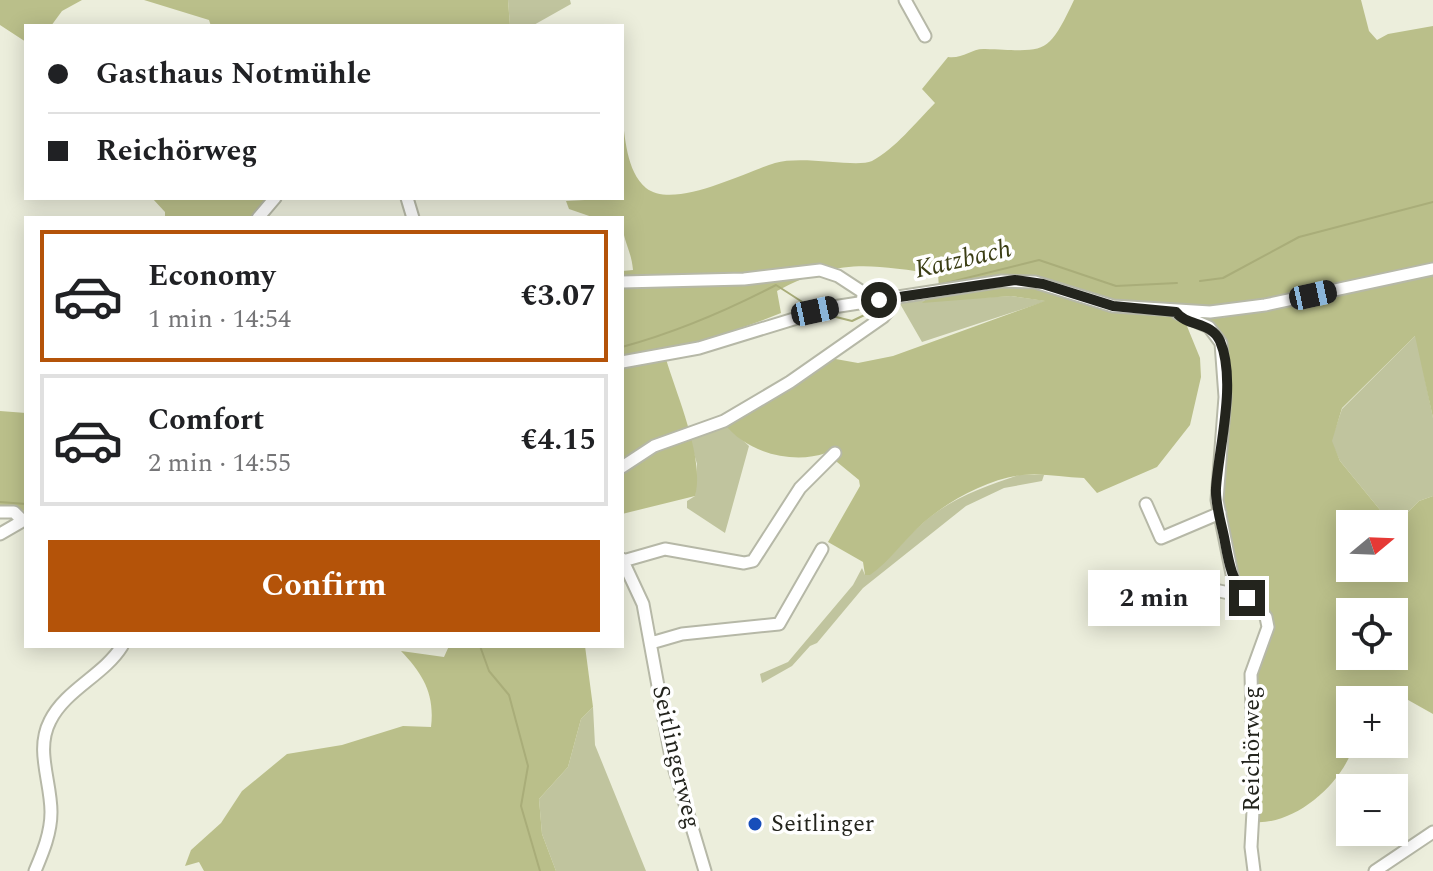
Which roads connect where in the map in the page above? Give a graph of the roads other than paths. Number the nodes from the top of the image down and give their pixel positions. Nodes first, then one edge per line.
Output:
1 (905, 0) edge
2 (925, 36) dead end
3 (273, 200) edge
4 (260, 216) edge
5 (1433, 269) edge
6 (624, 282) edge
7 (891, 299) junction
8 (868, 301) junction
9 (1176, 312) junction
10 (624, 362) edge
11 (835, 453) dead end
12 (624, 466) edge
13 (1146, 504) dead end
14 (0, 512) edge
15 (1220, 513) junction
16 (24, 520) edge
17 (0, 534) edge
18 (822, 549) dead end
19 (624, 560) edge
20 (624, 562) edge
21 (1185, 584) dead end
22 (1241, 592) junction
23 (651, 643) junction
24 (120, 648) edge
25 (1433, 832) edge
26 (35, 871) edge
27 (705, 871) edge
28 (1254, 871) edge
29 (1375, 871) edge

1 - 2 street
3 - 4 street
5 - 9 street
6 - 8 street
7 - 8 street
7 - 9 street
7 - 12 street
8 - 10 street
9 - 15 street, Reichörweg
11 - 19 street
13 - 15 street
14 - 16 street
15 - 22 street, Reichörweg
16 - 17 street
18 - 23 street
20 - 23 street, Seitlingerweg
21 - 22 street
22 - 28 street, Reichörweg
23 - 27 street, Seitlingerweg
24 - 26 street
25 - 29 street

